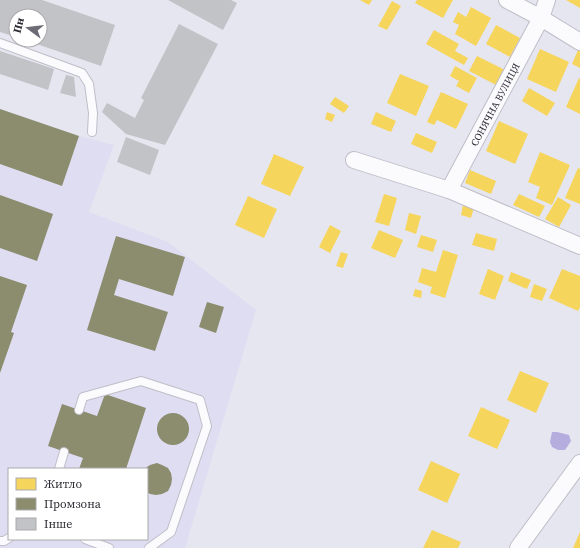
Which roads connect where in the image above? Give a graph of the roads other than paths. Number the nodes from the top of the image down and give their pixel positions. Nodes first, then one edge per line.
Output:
1 (507, 0) edge
2 (547, 0) edge
3 (541, 18) junction
4 (580, 42) edge
5 (0, 43) edge
6 (92, 132) dead end
7 (354, 160) dead end
8 (448, 190) junction
9 (580, 246) edge
10 (79, 410) dead end
11 (64, 452) dead end
12 (580, 463) edge
13 (59, 468) edge
14 (88, 540) edge
15 (109, 548) edge
16 (149, 548) edge
17 (518, 548) edge

1 - 3 street
2 - 3 street, СОНЯЧНА ВУЛИЦЯ
3 - 4 street
3 - 8 street, СОНЯЧНА ВУЛИЦЯ
5 - 6 lane
7 - 8 street
8 - 9 street
10 - 16 lane
11 - 13 lane
12 - 17 street
14 - 15 lane

